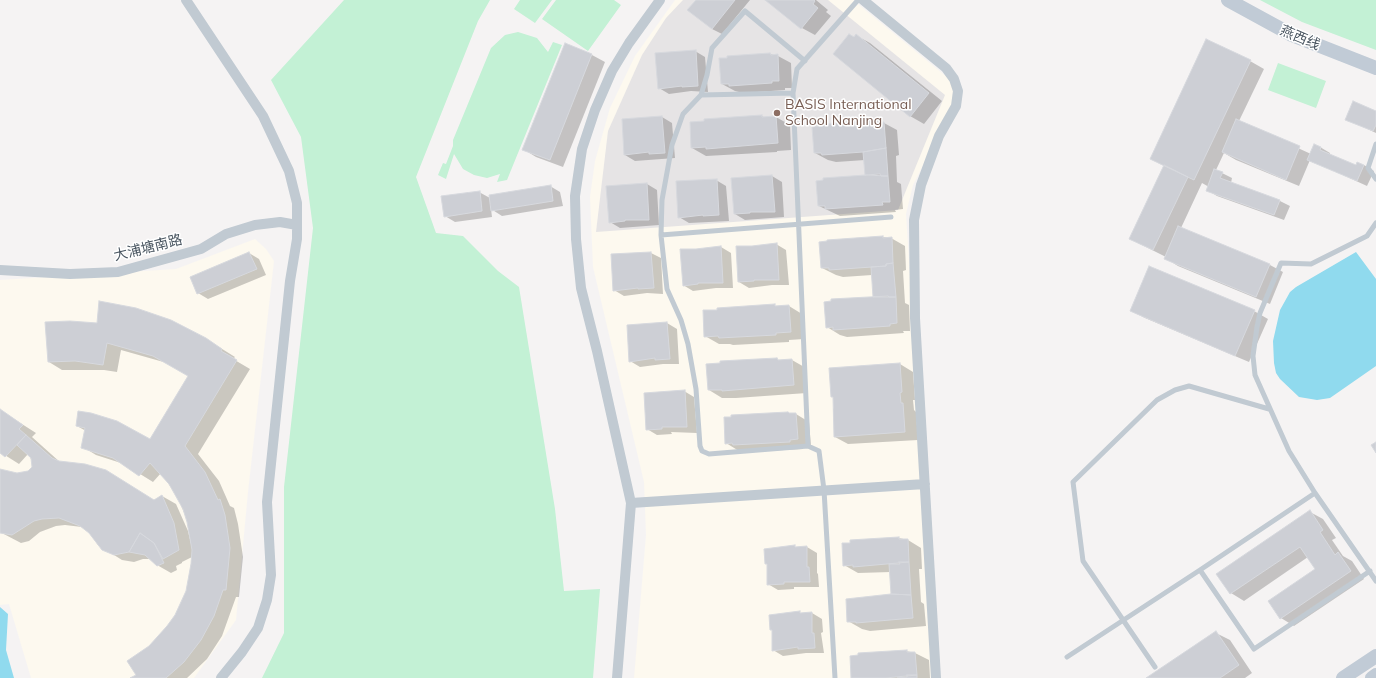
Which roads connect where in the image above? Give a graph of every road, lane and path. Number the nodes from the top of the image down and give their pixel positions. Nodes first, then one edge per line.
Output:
1 (186, 0) edge
2 (660, 0) edge
3 (858, 0) edge
4 (863, 0) edge
5 (1228, 0) edge
6 (804, 61) junction
7 (1376, 68) edge
8 (793, 93) junction
9 (700, 96) junction
10 (1376, 144) edge
11 (1376, 179) edge
12 (891, 217) dead end
13 (1376, 223) edge
14 (798, 224) junction
15 (297, 225) junction
16 (661, 235) junction
17 (0, 270) edge
18 (1269, 409) junction
19 (808, 446) junction
20 (925, 484) junction
21 (824, 490) junction
22 (1315, 493) junction
23 (631, 503) junction
24 (1200, 570) junction
25 (1370, 571) junction
26 (1376, 581) edge
27 (1122, 621) junction
28 (1376, 656) edge
29 (1067, 657) dead end
30 (1155, 667) dead end
31 (1376, 675) edge
32 (221, 678) edge
33 (617, 678) edge
34 (835, 678) edge
35 (936, 678) edge
36 (1343, 678) edge
37 (1372, 678) edge

1 - 15 street
2 - 23 street
3 - 6 lane
4 - 20 street
5 - 7 main road, 燕西线
6 - 8 lane
6 - 9 lane
8 - 9 lane
8 - 14 lane
9 - 16 lane
10 - 11 lane
12 - 14 lane
13 - 18 lane
14 - 16 lane
14 - 19 lane
15 - 17 street, 大浦塘南路
15 - 32 street
16 - 19 lane
18 - 22 lane
18 - 27 lane
19 - 21 lane
20 - 21 street
20 - 35 street
21 - 23 street
21 - 34 lane
22 - 24 lane
22 - 25 lane
23 - 33 street
24 - 25 lane
24 - 27 lane
25 - 26 lane
27 - 29 lane
27 - 30 lane
28 - 36 main road
31 - 37 main road

